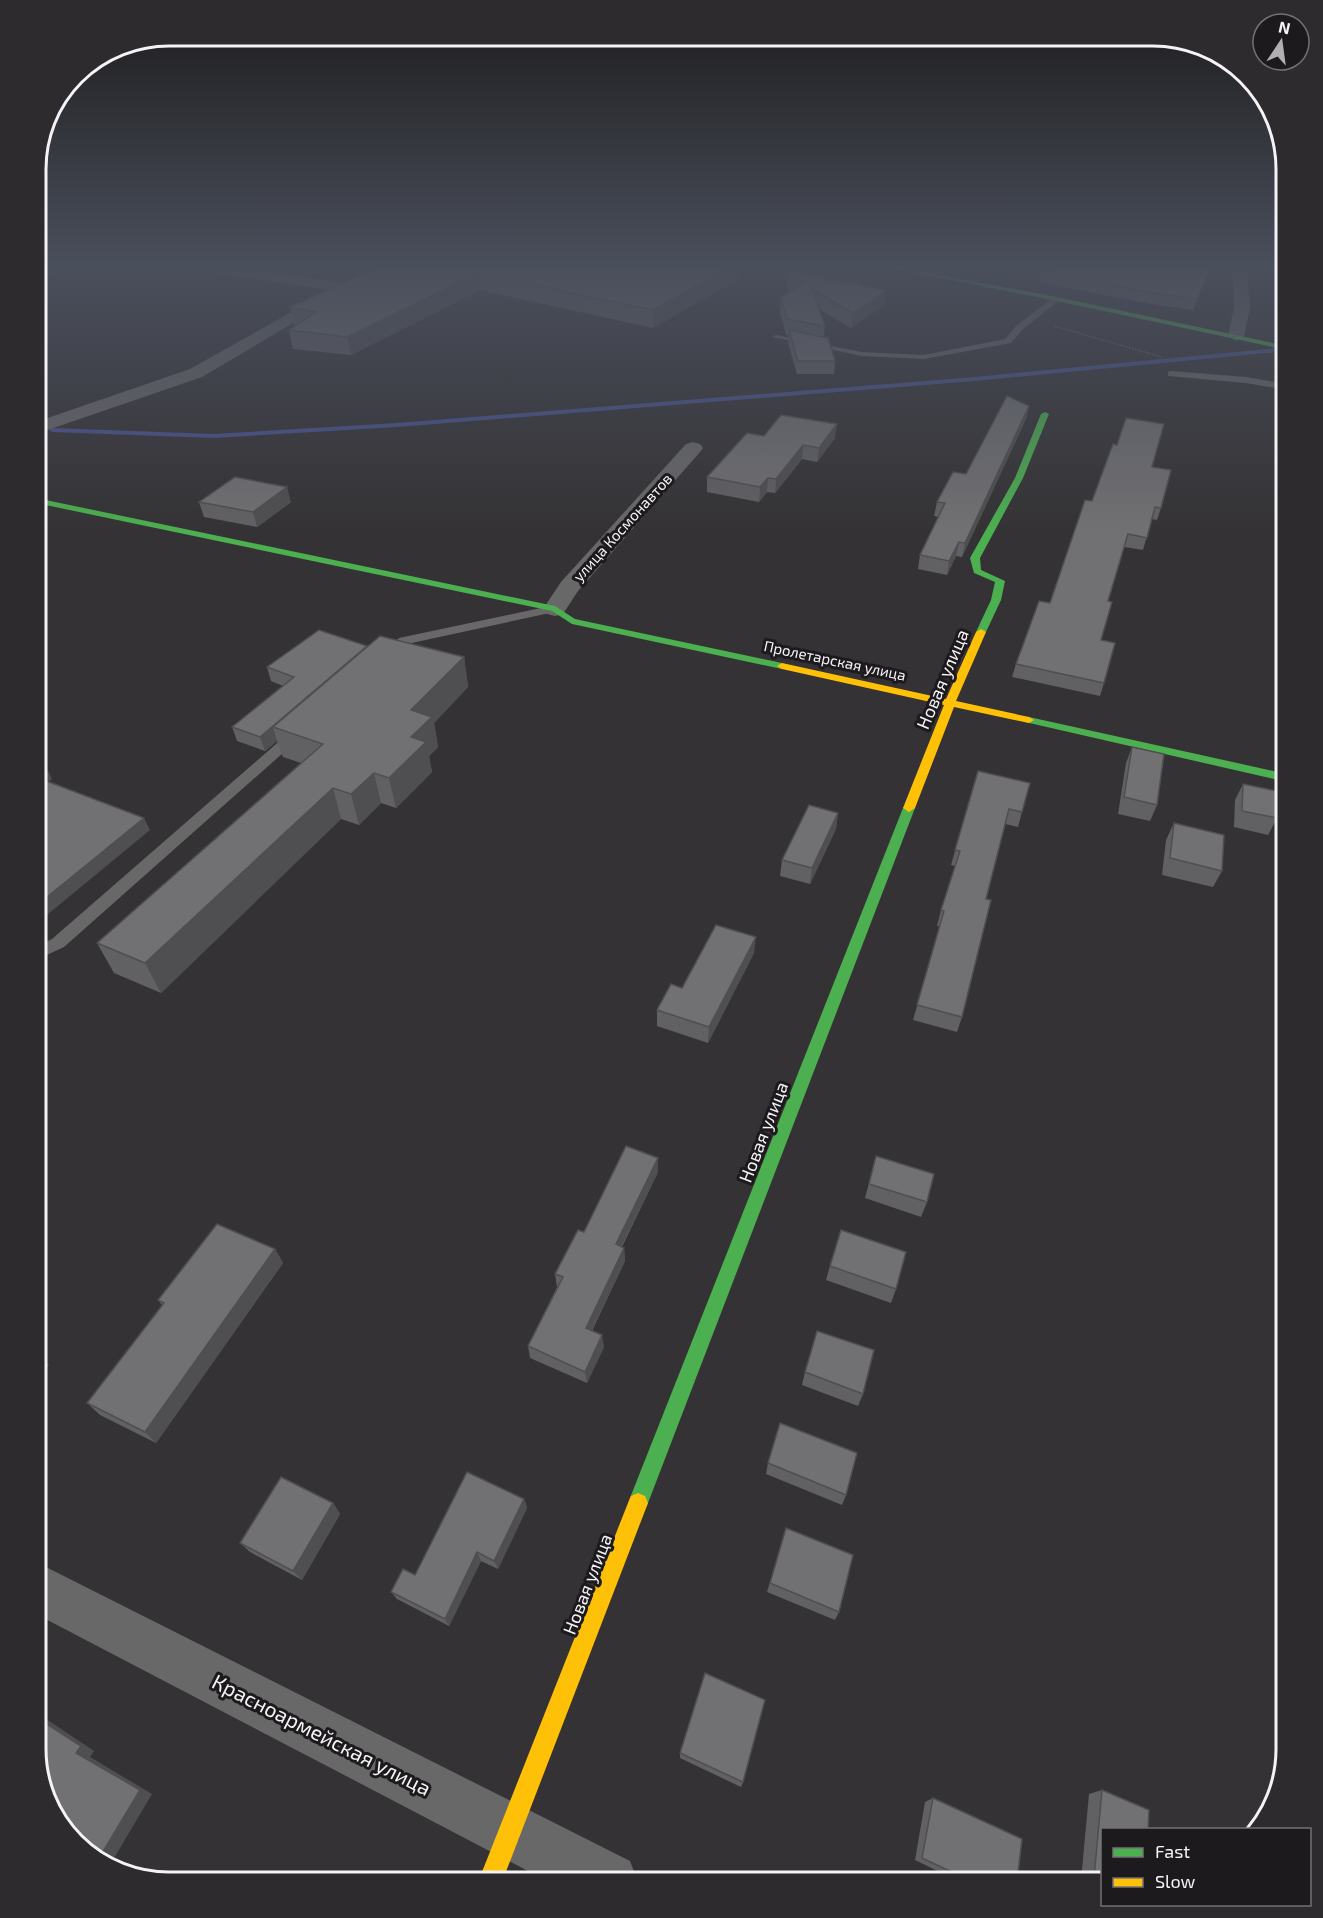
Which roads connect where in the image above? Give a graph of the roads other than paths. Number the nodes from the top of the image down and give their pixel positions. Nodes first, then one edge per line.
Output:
1 (233, 353) edge
2 (854, 353) edge
3 (948, 353) edge
4 (1171, 374) dead end
5 (1276, 385) edge
6 (1045, 414) dead end
7 (47, 424) edge
8 (693, 448) dead end
9 (47, 502) edge
10 (555, 609) junction
11 (376, 664) edge
12 (950, 702) junction
13 (305, 726) edge
14 (1276, 776) edge
15 (47, 949) edge
16 (46, 1592) edge
17 (510, 1831) junction
18 (494, 1871) edge
19 (588, 1871) edge

1 - 7 street
2 - 3 lane
4 - 5 lane
6 - 12 street, Новая улица
8 - 10 street, улица Космонавтов
9 - 10 street, Пролетарская улица
10 - 11 lane
10 - 12 street, Пролетарская улица
12 - 14 street, Пролетарская улица
12 - 17 street, Новая улица
13 - 15 lane
16 - 17 street, Красноармейская улица
17 - 18 street, Новая улица
17 - 19 street, Красноармейская улица

